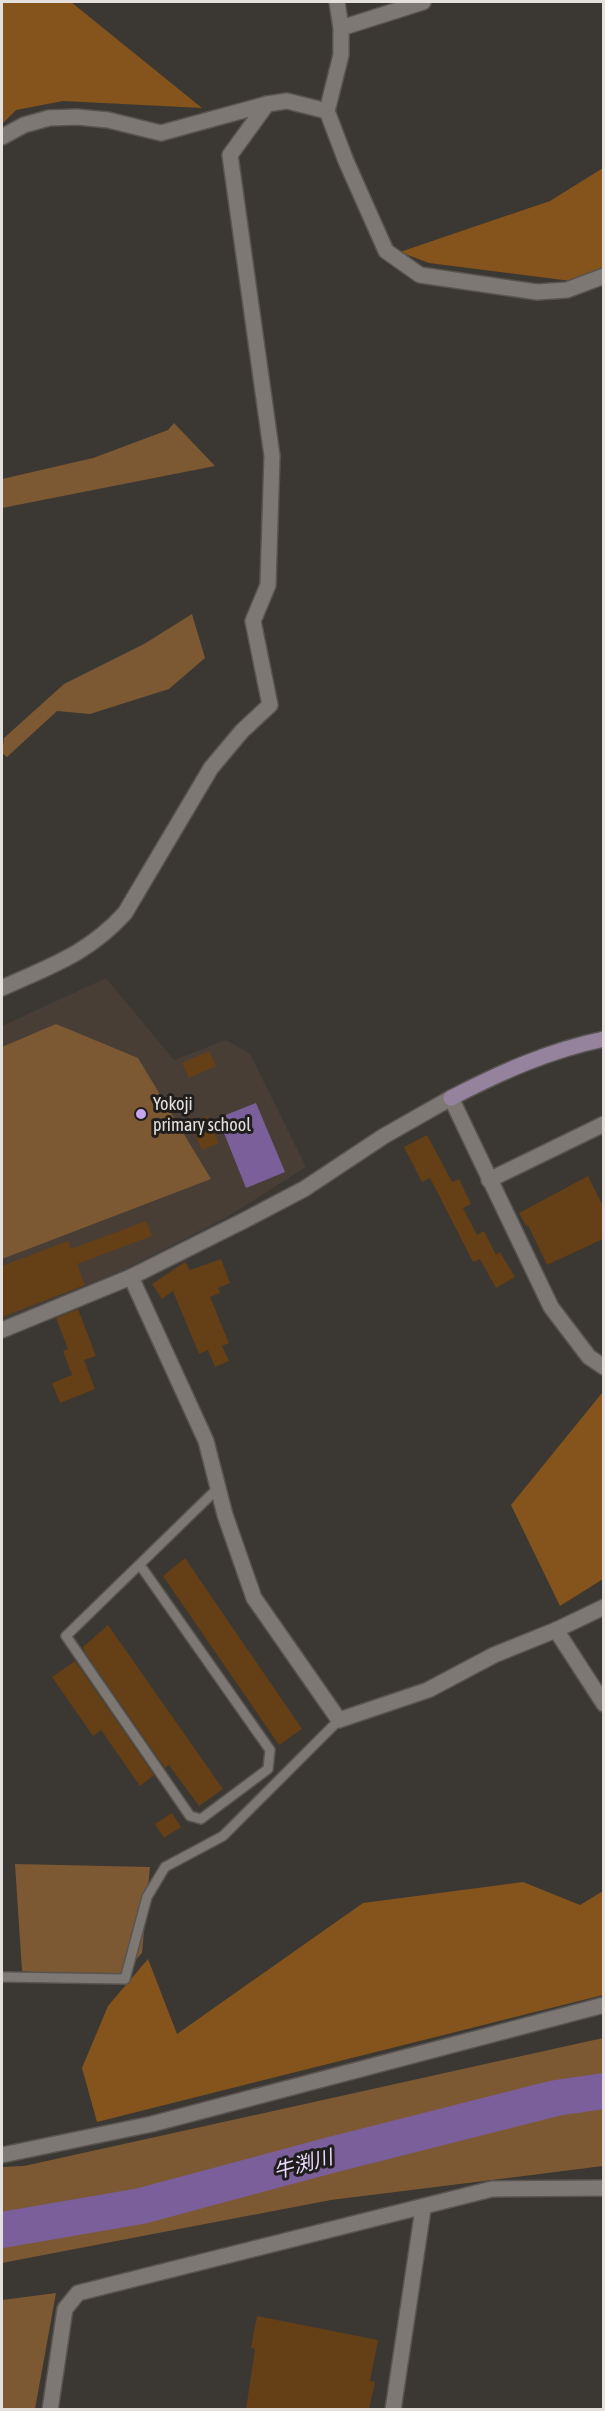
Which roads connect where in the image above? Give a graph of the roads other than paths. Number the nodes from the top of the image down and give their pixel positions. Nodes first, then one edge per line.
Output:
1 (337, 2) edge
2 (423, 2) edge
3 (341, 28) junction
4 (267, 104) junction
5 (327, 111) junction
6 (2, 137) edge
7 (603, 276) edge
8 (2, 988) edge
9 (603, 1039) edge
10 (450, 1098) junction
11 (602, 1130) edge
12 (489, 1180) junction
13 (131, 1277) junction
14 (2, 1330) edge
15 (603, 1367) edge
16 (218, 1488) junction
17 (140, 1565) junction
18 (603, 1607) edge
19 (556, 1630) junction
20 (603, 1704) edge
21 (339, 1720) junction
22 (2, 1977) edge
23 (603, 2005) edge
24 (2, 2155) edge
25 (603, 2188) edge
26 (423, 2208) junction
27 (50, 2409) edge
28 (393, 2409) edge

1 - 3 street
2 - 3 street
3 - 5 street
4 - 5 street
4 - 6 street
4 - 8 street
5 - 7 street
9 - 10 street
10 - 12 street
10 - 13 street
11 - 12 street
12 - 15 street
13 - 14 street
13 - 16 street
16 - 17 lane
16 - 21 street
17 - 17 lane
18 - 19 street
19 - 20 street
19 - 21 street
21 - 22 lane
23 - 24 street
25 - 26 street
26 - 27 street
26 - 28 street

